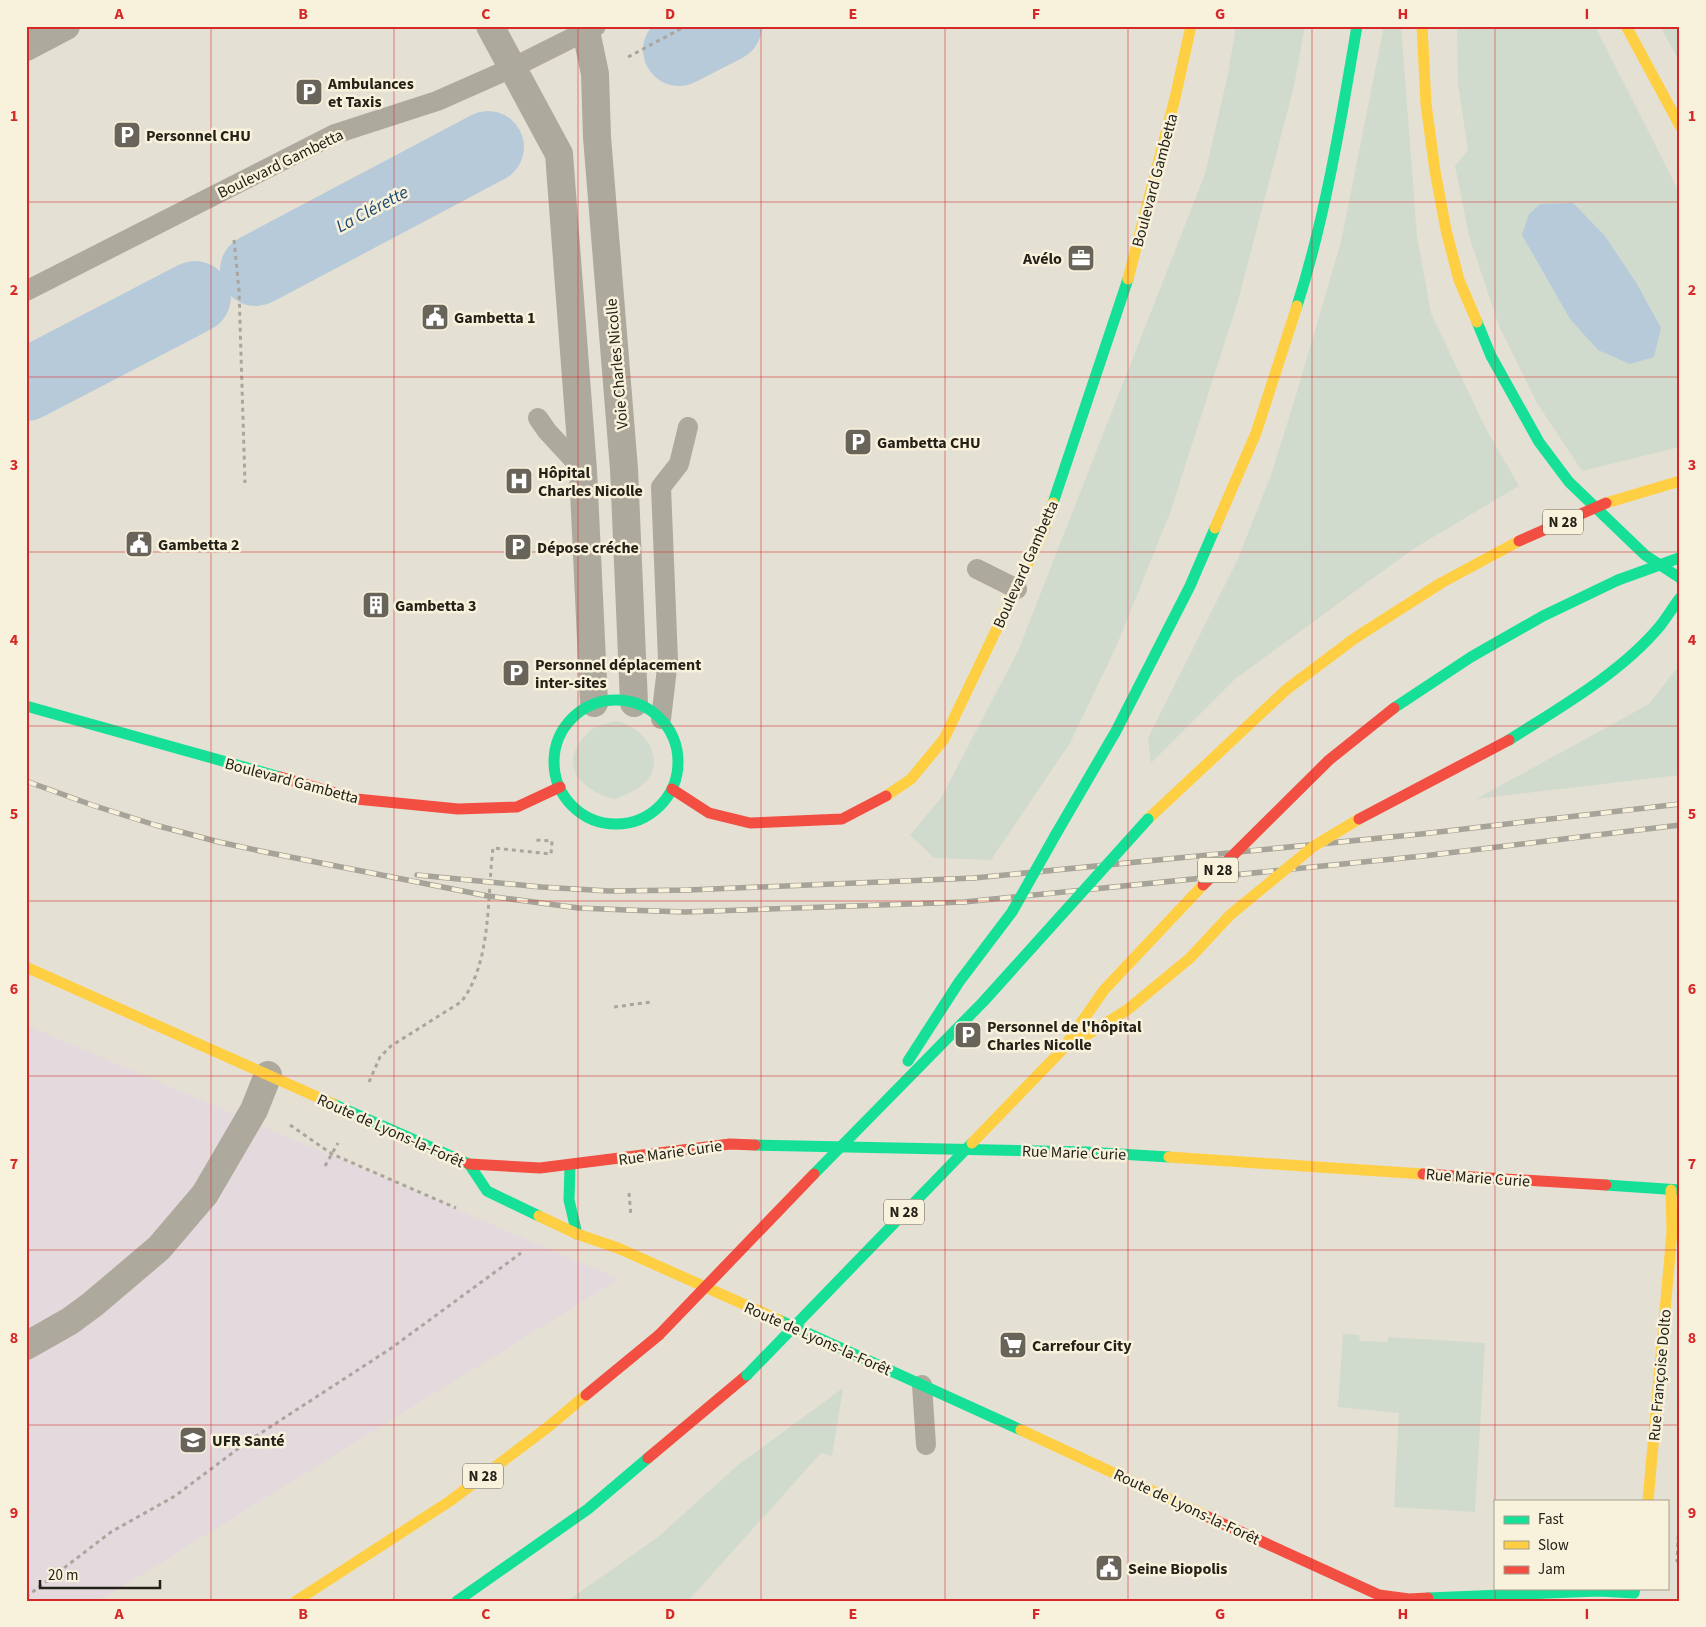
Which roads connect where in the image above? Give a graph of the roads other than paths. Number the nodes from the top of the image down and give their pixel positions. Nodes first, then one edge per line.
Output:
1 (66, 26) edge
2 (490, 26) edge
3 (1191, 26) edge
4 (1357, 26) edge
5 (1422, 26) edge
6 (1626, 26) edge
7 (589, 28) edge
8 (26, 47) edge
9 (512, 68) junction
10 (1680, 126) edge
11 (598, 152) junction
12 (559, 154) junction
13 (26, 290) edge
14 (538, 418) dead end
15 (688, 426) dead end
16 (624, 469) junction
17 (583, 470) junction
18 (1680, 482) edge
19 (1680, 558) edge
20 (977, 569) dead end
21 (1680, 578) edge
22 (1017, 589) junction
23 (1680, 598) edge
24 (594, 703) junction
25 (634, 703) junction
26 (26, 706) edge
27 (662, 719) junction
28 (560, 788) junction
29 (672, 789) junction
30 (26, 967) edge
31 (1062, 1050) junction
32 (268, 1075) junction
33 (878, 1106) junction
34 (469, 1164) junction
35 (570, 1166) junction
36 (1675, 1190) edge
37 (577, 1234) junction
38 (26, 1346) edge
39 (922, 1385) junction
40 (926, 1445) dead end
41 (1648, 1500) edge
42 (1635, 1594) edge
43 (296, 1601) edge
44 (457, 1601) edge

1 - 8 street
2 - 9 street
3 - 22 main road, Boulevard Gambetta
4 - 33 main road, bridge
5 - 21 main road
6 - 10 main road
7 - 9 lane, Boulevard Gambetta
7 - 11 street, Voie Charles Nicolle
9 - 12 street
9 - 13 lane, Boulevard Gambetta
11 - 12 street
11 - 16 street, Voie Charles Nicolle
12 - 17 street
14 - 17 lane
15 - 27 lane
16 - 17 street
16 - 25 street, Voie Charles Nicolle
17 - 24 street
18 - 33 main road, N 28, bridge
19 - 31 main road, N 28, bridge
20 - 22 lane
22 - 29 main road, Boulevard Gambetta
23 - 31 main road, bridge
24 - 25 main road
24 - 28 main road
25 - 27 main road
26 - 28 main road, Boulevard Gambetta
27 - 29 main road
28 - 29 main road
30 - 32 main road, Route de Lyons-la-Forêt
31 - 44 main road, N 28, bridge
32 - 34 main road, Route de Lyons-la-Forêt
32 - 38 street
33 - 43 main road, N 28, bridge
34 - 35 main road, Rue Marie Curie
34 - 37 main road, Route de Lyons-la-Forêt
35 - 36 main road, Rue Marie Curie
35 - 37 main road
36 - 41 main road, Rue Françoise Dolto
37 - 39 main road, Route de Lyons-la-Forêt
39 - 40 lane
39 - 42 main road, Route de Lyons-la-Forêt

